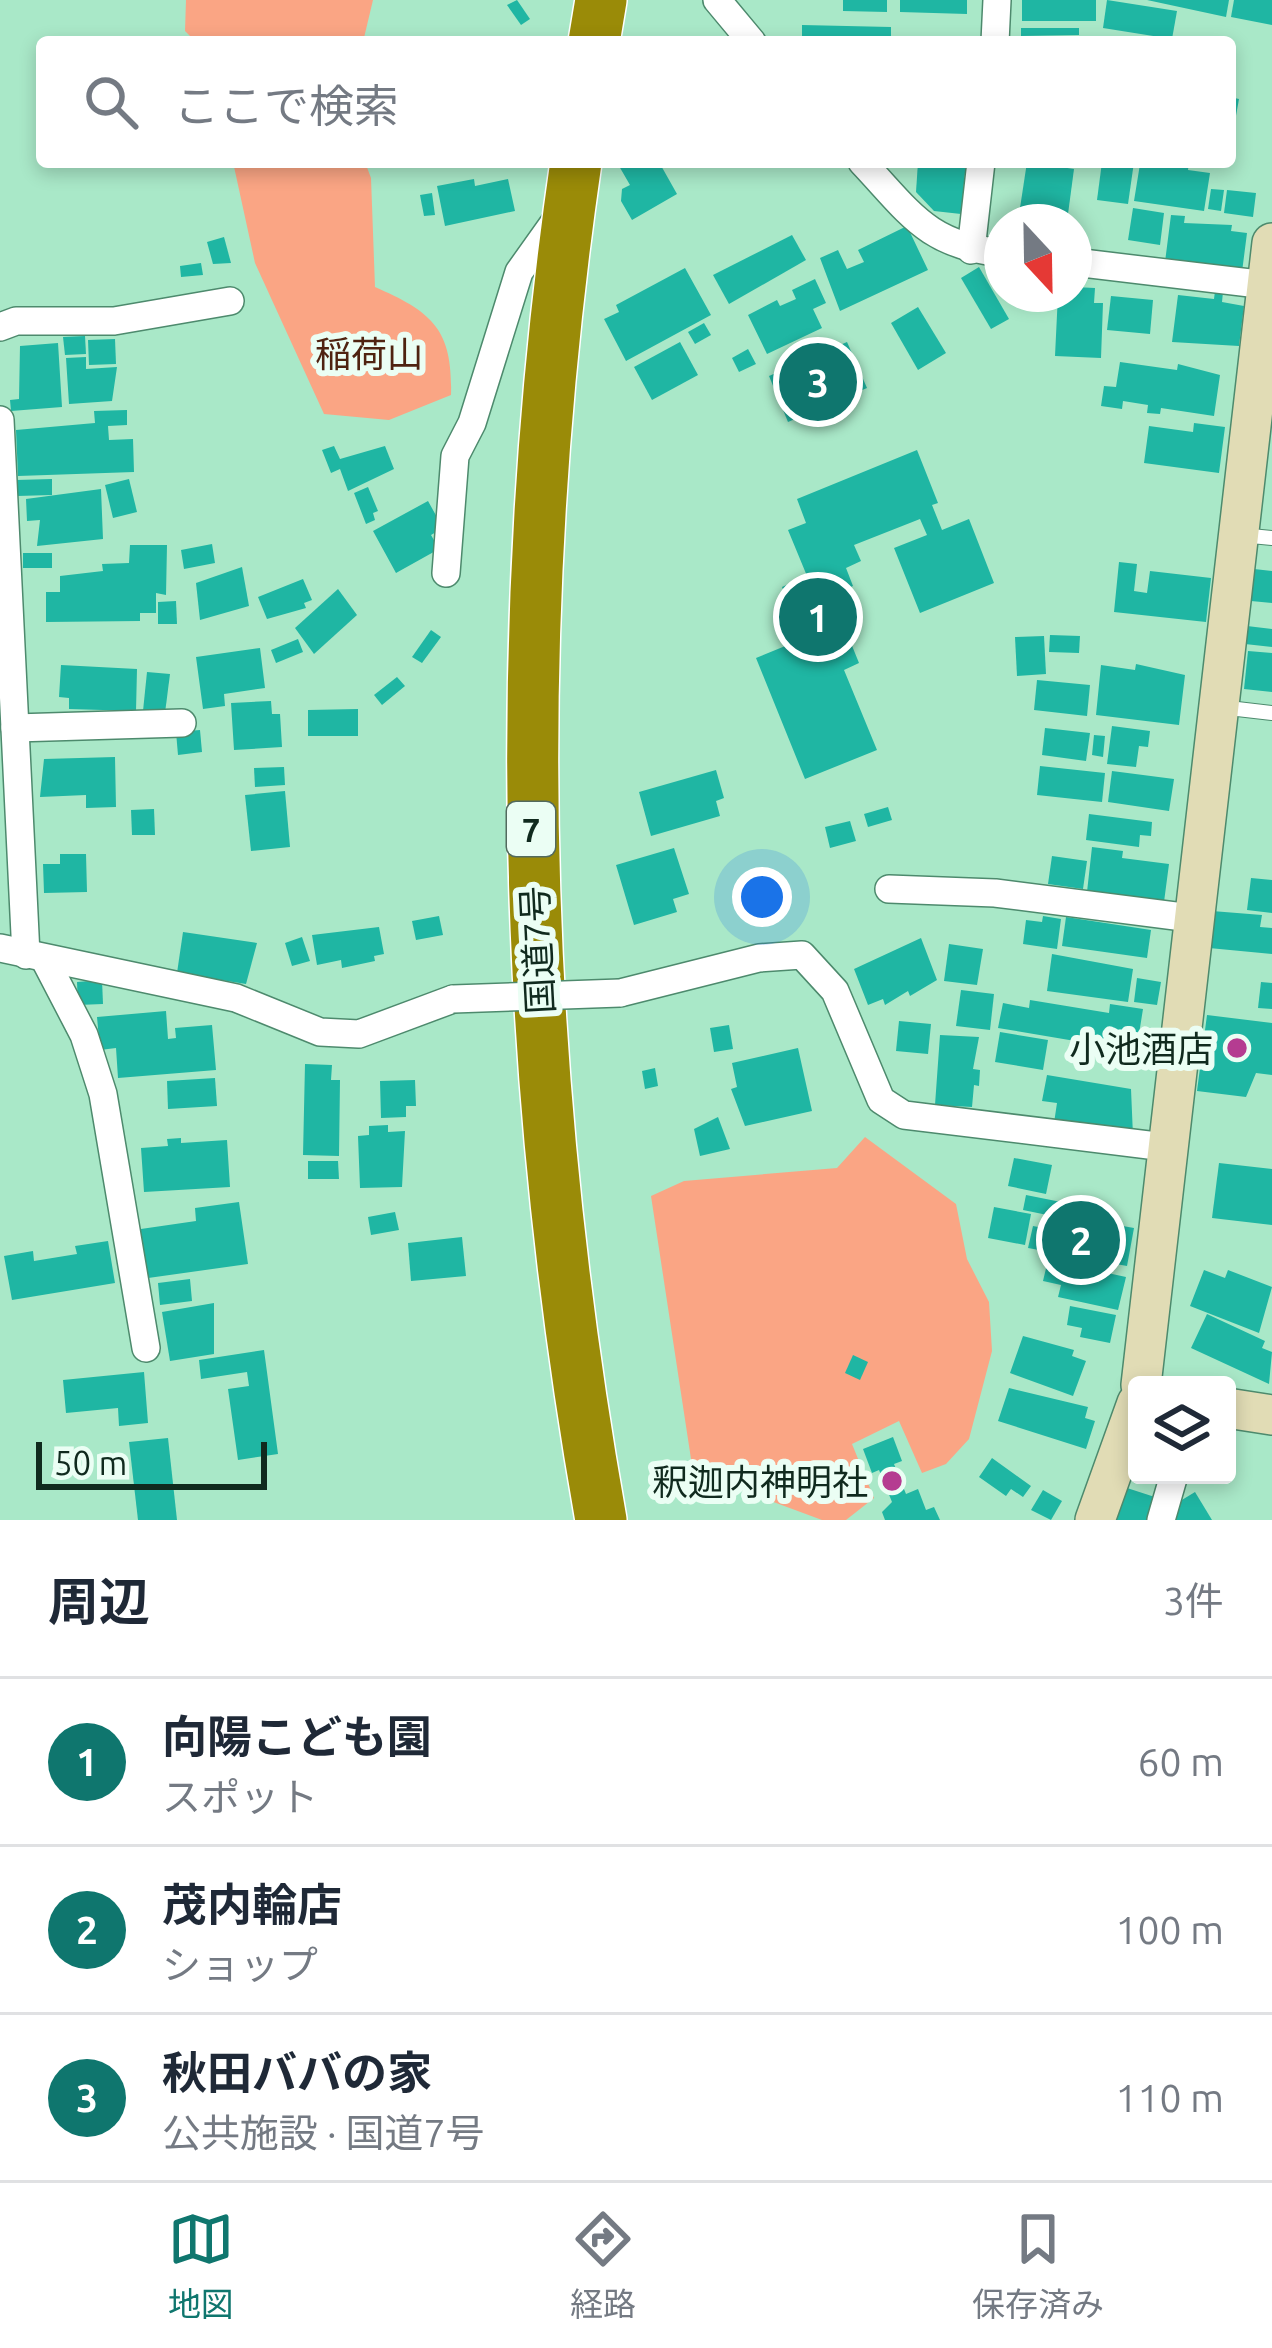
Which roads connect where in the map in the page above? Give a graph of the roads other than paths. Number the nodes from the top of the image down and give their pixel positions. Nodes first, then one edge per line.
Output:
1 (601, 0) edge
2 (717, 0) edge
3 (997, 0) edge
4 (595, 36) edge
5 (747, 36) edge
6 (995, 36) edge
7 (868, 168) edge
8 (980, 168) edge
9 (573, 181) edge
10 (1272, 243) edge
11 (971, 250) junction
12 (984, 252) edge
13 (1092, 264) edge
14 (1267, 285) junction
15 (230, 301) dead end
16 (0, 327) edge
17 (0, 420) edge
18 (1254, 536) edge
19 (446, 573) dead end
20 (1215, 707) junction
21 (1272, 712) edge
22 (182, 723) dead end
23 (15, 728) junction
24 (9, 780) edge
25 (889, 890) dead end
26 (1191, 918) junction
27 (24, 954) edge
28 (1165, 1147) junction
29 (146, 1348) dead end
30 (1142, 1376) edge
31 (1236, 1409) edge
32 (1272, 1415) edge
33 (1128, 1428) edge
34 (1171, 1484) edge
35 (601, 1520) edge
36 (1095, 1520) edge
37 (1161, 1520) edge

1 - 4 highway
2 - 5 street
3 - 6 street
7 - 11 street
8 - 11 street
9 - 19 street
9 - 35 highway, 国道7号 / 7
10 - 14 street
11 - 12 street
13 - 14 street
14 - 18 street
15 - 16 street
17 - 23 street
18 - 20 street
20 - 21 lane
20 - 26 street
22 - 23 street
23 - 24 street
24 - 27 street
25 - 26 street
26 - 28 street
27 - 28 street, bridge
27 - 29 street
28 - 30 street
31 - 32 street
33 - 36 street
34 - 37 street

